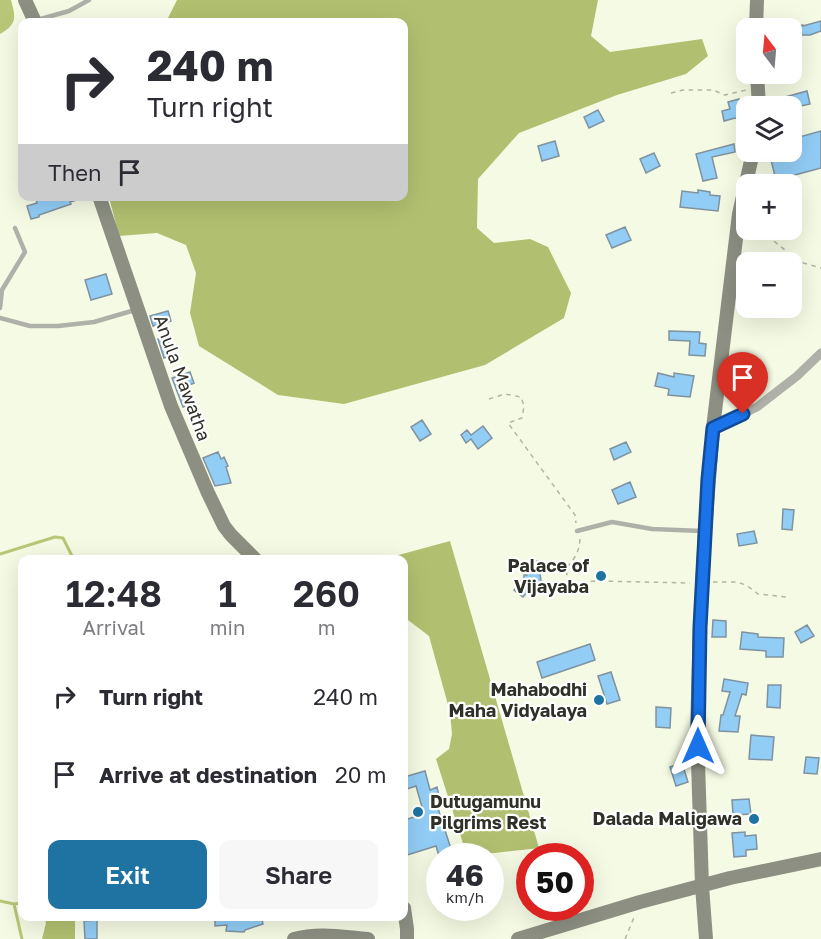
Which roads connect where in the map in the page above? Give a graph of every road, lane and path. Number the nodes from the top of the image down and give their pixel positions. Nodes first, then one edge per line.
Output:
1 (25, 0) edge
2 (89, 0) edge
3 (757, 0) edge
4 (32, 18) edge
5 (47, 18) edge
6 (756, 18) edge
7 (748, 84) edge
8 (670, 93) dead end
9 (751, 162) edge
10 (101, 201) edge
11 (15, 228) dead end
12 (772, 240) edge
13 (788, 252) edge
14 (802, 263) edge
15 (821, 268) edge
16 (0, 308) edge
17 (138, 309) junction
18 (0, 318) edge
19 (821, 353) edge
20 (489, 399) dead end
21 (713, 428) junction
22 (577, 531) junction
23 (705, 531) junction
24 (251, 555) edge
25 (702, 583) junction
26 (786, 597) dead end
27 (821, 859) edge
28 (702, 886) junction
29 (640, 902) junction
30 (406, 921) edge
31 (294, 939) edge
32 (368, 939) edge
33 (407, 939) edge
34 (518, 939) edge
35 (625, 939) edge
36 (706, 939) edge

1 - 4 main road
2 - 5 lane
3 - 6 main road
7 - 8 path
9 - 21 main road
10 - 17 main road, Anula Mawatha
11 - 16 lane
12 - 13 path
14 - 15 path
17 - 18 lane
17 - 24 main road, Anula Mawatha
19 - 21 street
20 - 22 path
21 - 23 main road
22 - 23 lane
22 - 25 path
23 - 25 main road
25 - 26 path
25 - 28 main road
27 - 28 main road
28 - 29 main road
28 - 36 main road
29 - 34 main road
29 - 35 path
30 - 33 main road
31 - 32 main road

